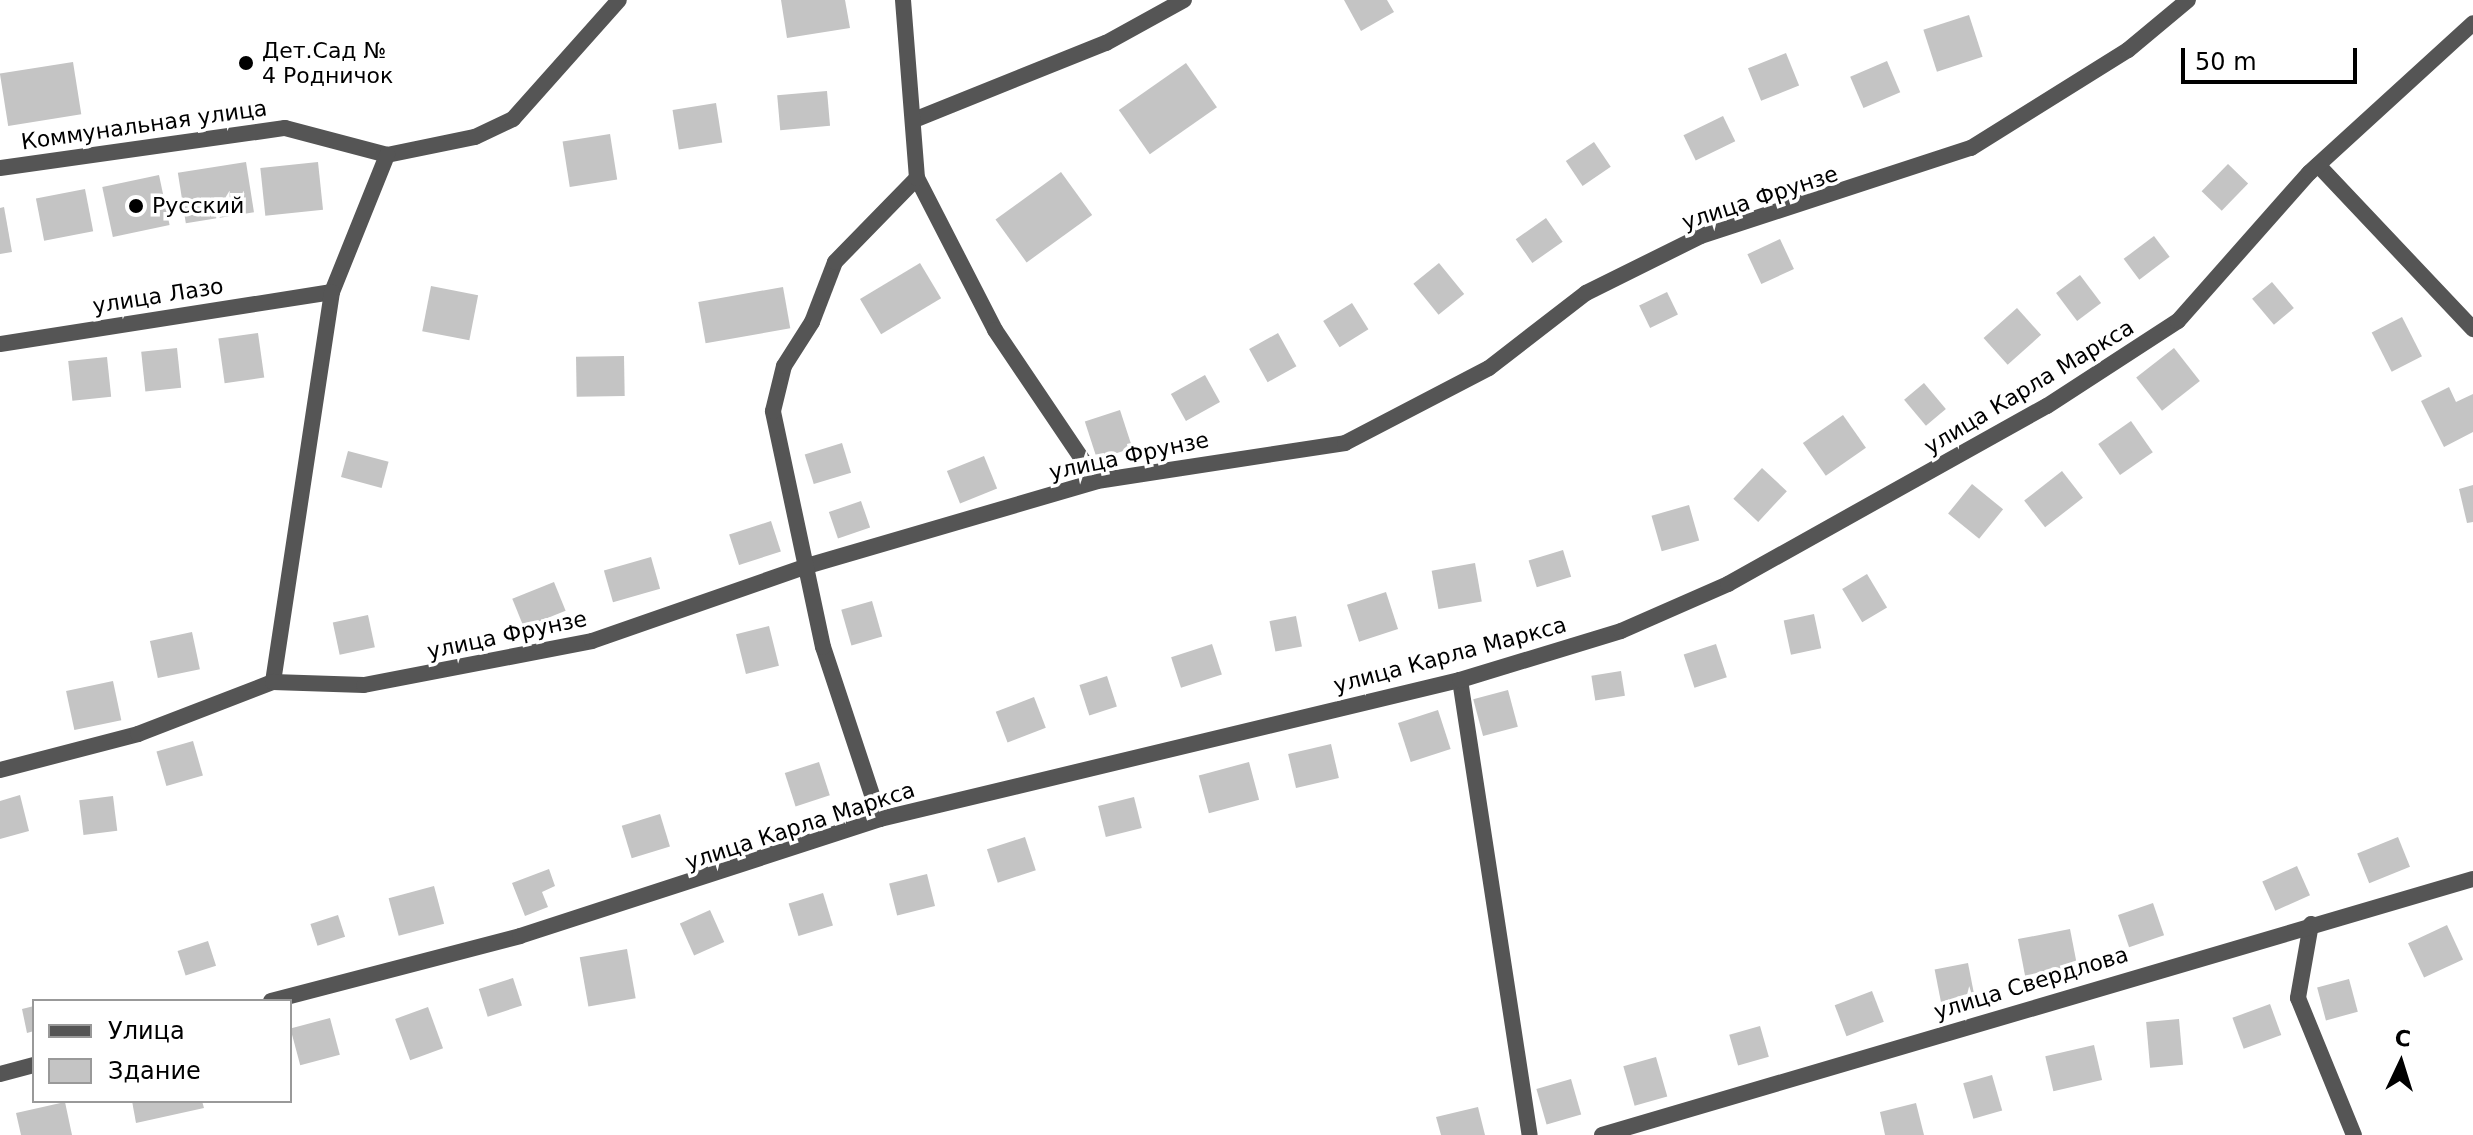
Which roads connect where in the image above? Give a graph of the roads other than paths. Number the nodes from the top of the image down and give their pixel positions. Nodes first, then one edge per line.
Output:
1 (619, 0) edge
2 (903, 0) edge
3 (1184, 0) edge
4 (2188, 0) edge
5 (2473, 23) edge
6 (914, 120) junction
7 (387, 155) junction
8 (2318, 165) junction
9 (0, 168) edge
10 (917, 178) junction
11 (328, 292) junction
12 (2473, 329) edge
13 (0, 344) edge
14 (1097, 481) junction
15 (807, 566) junction
16 (1460, 680) junction
17 (273, 682) junction
18 (0, 770) edge
19 (880, 819) junction
20 (2473, 879) edge
21 (2311, 924) junction
22 (279, 999) edge
23 (32, 1066) edge
24 (0, 1074) edge
25 (1530, 1135) edge
26 (1602, 1135) edge
27 (2354, 1135) edge

1 - 7 street
2 - 6 street
3 - 6 street
4 - 14 street, улица Фрунзе
5 - 8 street, улица Карла Маркса
6 - 10 street
7 - 9 street, Коммунальная улица
7 - 11 street
8 - 12 street
8 - 16 street, улица Карла Маркса
10 - 14 street
10 - 15 street
11 - 13 street, улица Лазо
11 - 17 street
14 - 15 street, улица Фрунзе
15 - 17 street, улица Фрунзе
15 - 19 street
16 - 19 street, улица Карла Маркса
16 - 25 street
17 - 18 street, улица Фрунзе
19 - 22 street, улица Карла Маркса
20 - 21 street, улица Свердлова
21 - 26 street, улица Свердлова
21 - 27 street
23 - 24 street

